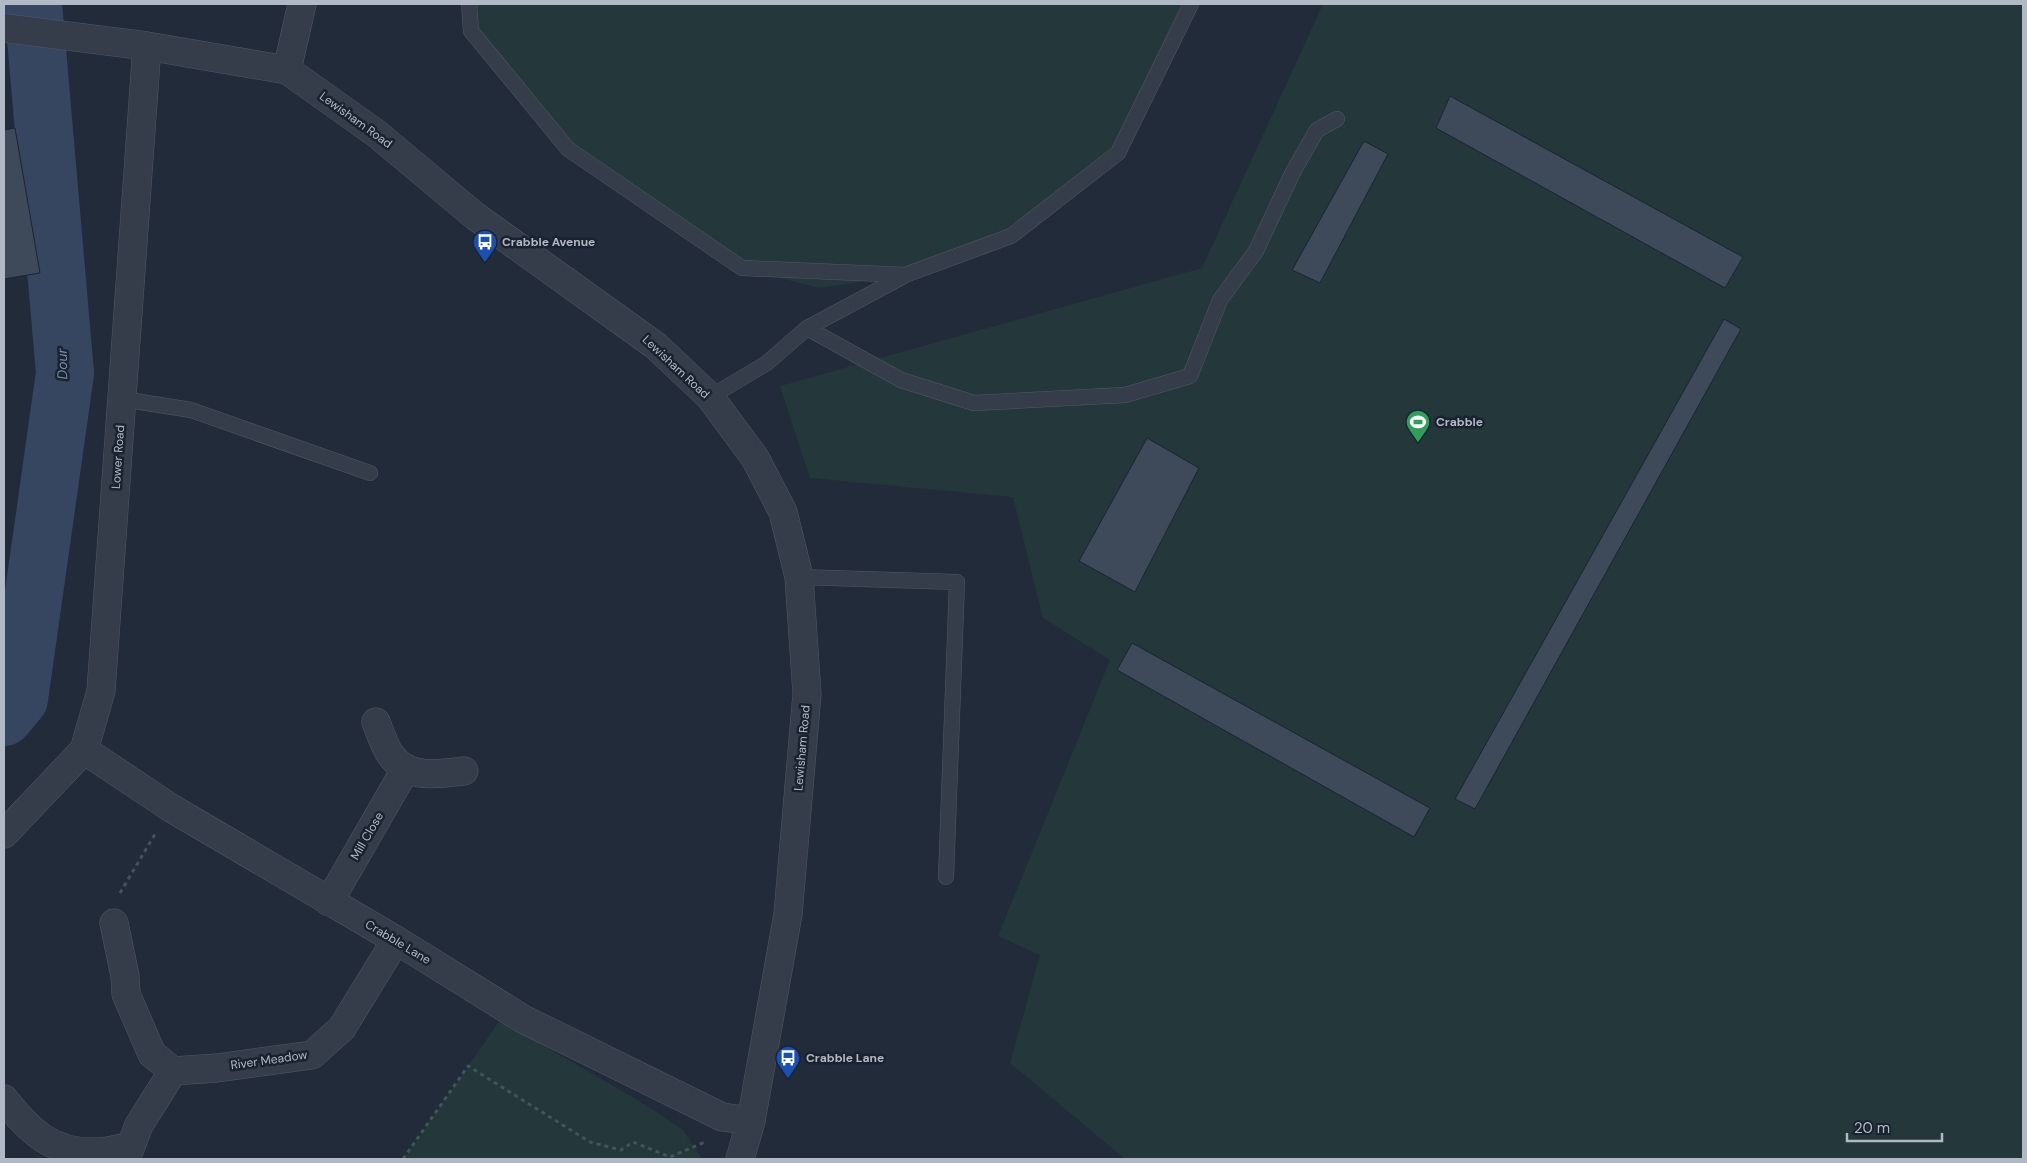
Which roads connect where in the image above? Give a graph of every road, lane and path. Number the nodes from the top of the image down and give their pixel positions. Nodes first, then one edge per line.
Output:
1 (302, 4) edge
2 (469, 4) edge
3 (1191, 4) edge
4 (4, 28) edge
5 (147, 46) junction
6 (287, 70) junction
7 (1337, 119) dead end
8 (905, 275) junction
9 (808, 328) junction
10 (710, 397) junction
11 (122, 399) junction
12 (370, 473) dead end
13 (798, 577) junction
14 (376, 722) dead end
15 (84, 750) junction
16 (405, 770) junction
17 (464, 771) dead end
18 (171, 808) junction
19 (4, 834) edge
20 (946, 878) dead end
21 (329, 902) junction
22 (114, 923) joint
23 (396, 940) junction
24 (173, 1071) junction
25 (4, 1099) edge
26 (751, 1121) junction
27 (128, 1152) edge
28 (403, 1159) edge
29 (740, 1159) edge

1 - 6 street
2 - 8 lane
3 - 8 lane
4 - 5 street, Lewisham Road
5 - 6 street, Lewisham Road
5 - 11 street, Lower Road
6 - 10 street, Lewisham Road
7 - 9 lane
8 - 9 lane
9 - 10 lane
10 - 13 street, Lewisham Road
11 - 12 lane
11 - 15 street, Lower Road
13 - 20 lane
13 - 26 street, Lewisham Road
14 - 16 street
15 - 18 street, Crabble Lane
15 - 19 street, Lower Road
16 - 17 street
16 - 21 street, Mill Close
18 - 21 street, Crabble Lane
18 - 22 path
21 - 23 street, Crabble Lane
22 - 24 street
23 - 24 street, River Meadow
23 - 26 street, Crabble Lane
24 - 27 street
25 - 27 street
26 - 28 path
26 - 29 street, Lewisham Road

